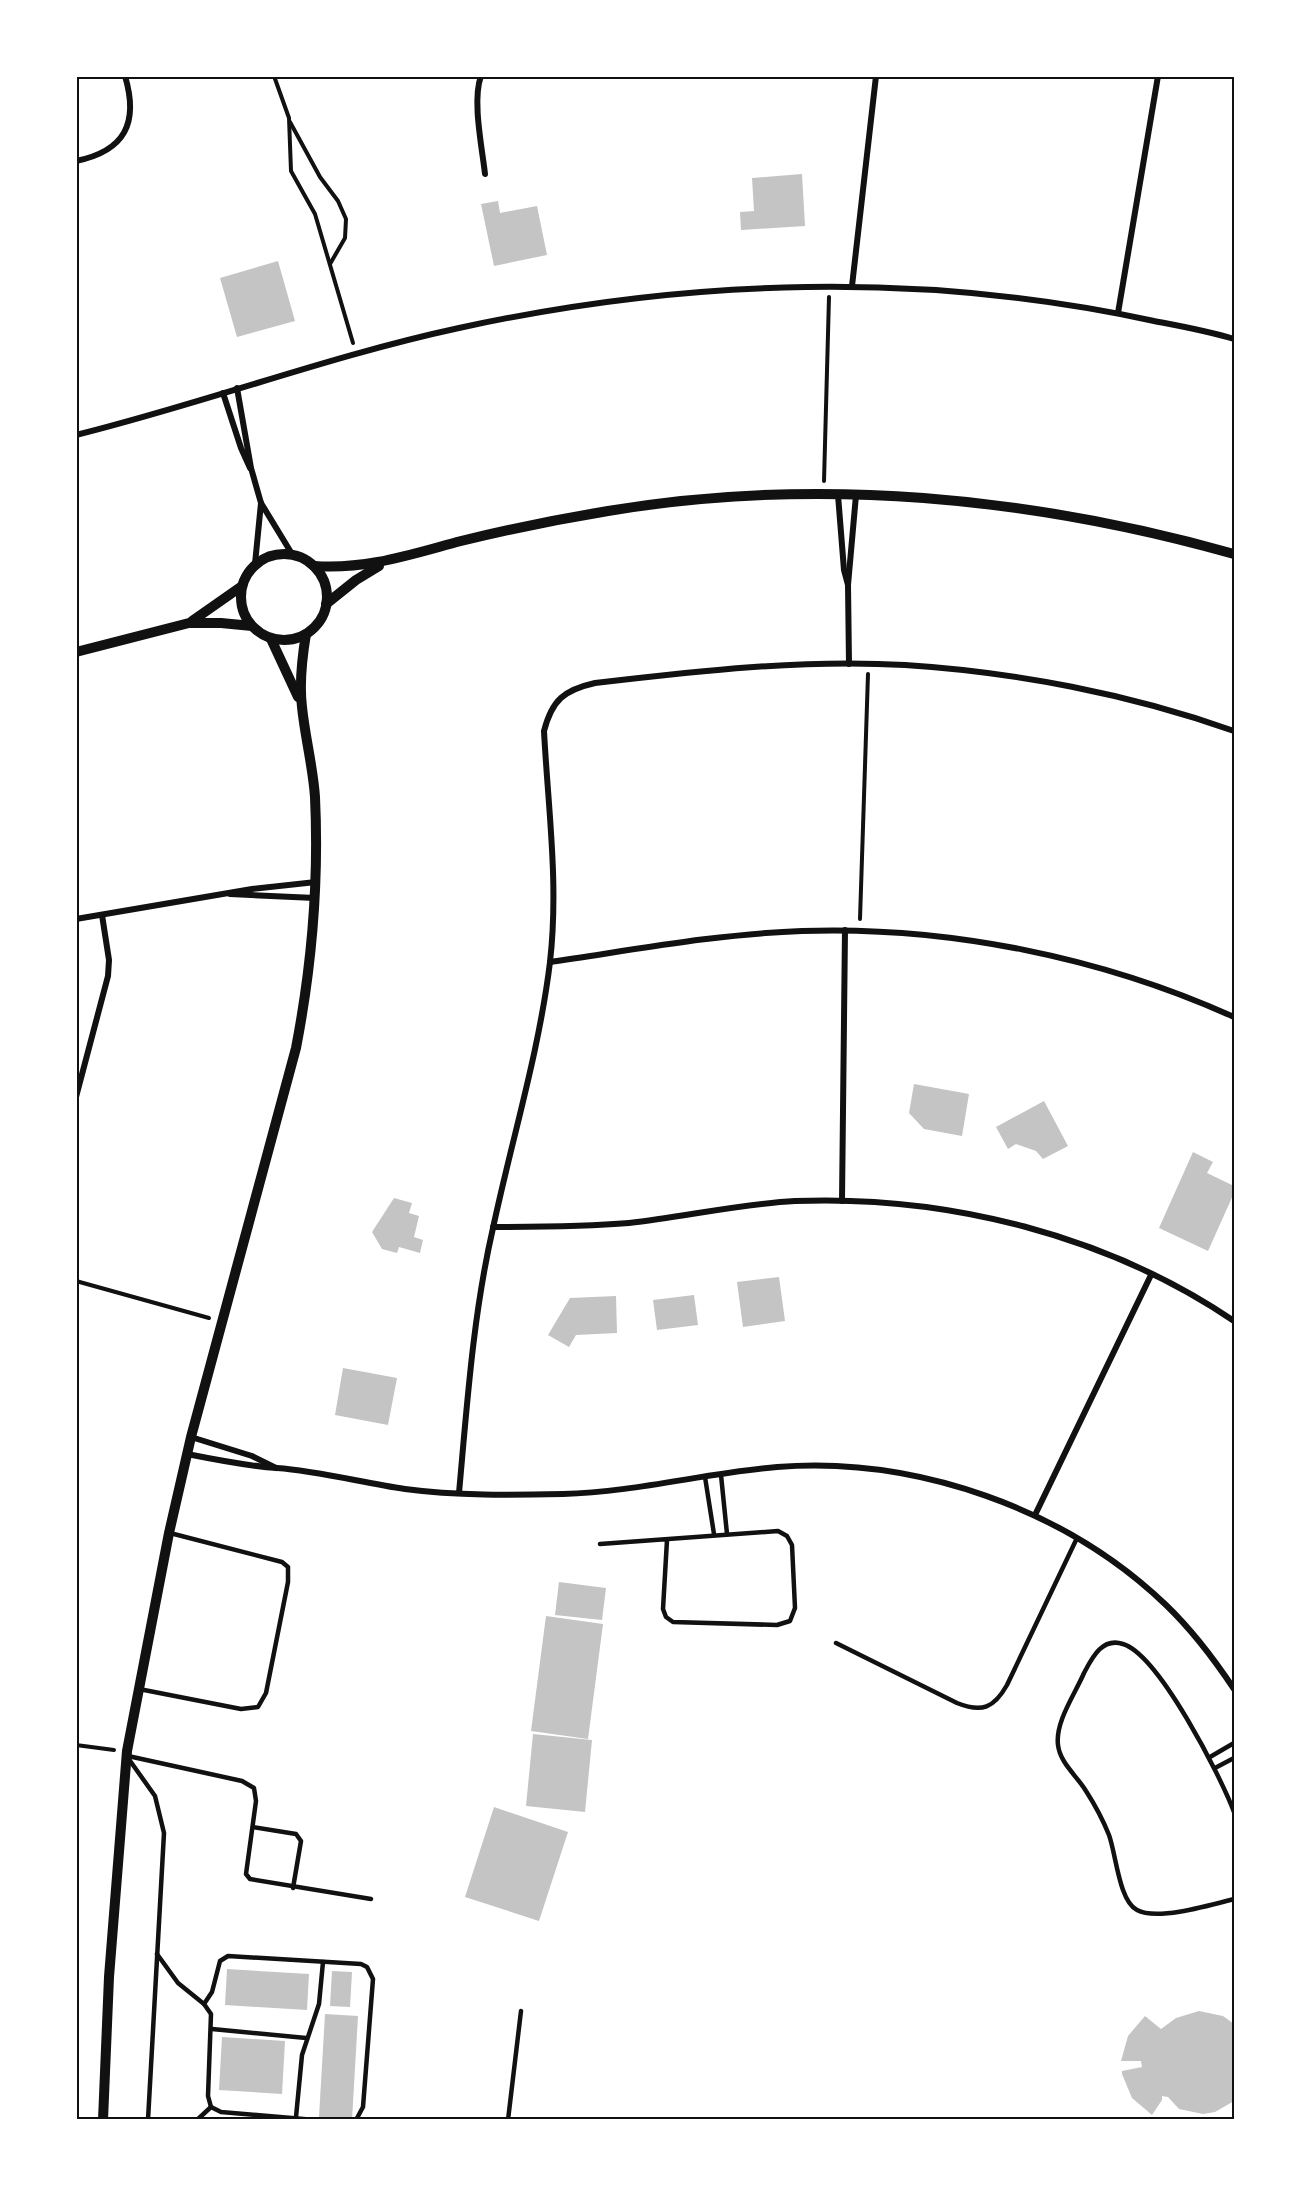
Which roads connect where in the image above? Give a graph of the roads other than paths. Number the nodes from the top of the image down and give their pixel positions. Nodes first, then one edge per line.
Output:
1 (125, 76) edge
2 (481, 76) edge
3 (876, 76) edge
4 (1158, 76) edge
5 (76, 161) edge
6 (485, 174) dead end
7 (852, 286) junction
8 (1118, 313) junction
9 (1234, 339) edge
10 (237, 388) junction
11 (223, 393) junction
12 (76, 435) edge
13 (251, 468) junction
14 (838, 495) junction
15 (856, 495) junction
16 (261, 503) junction
17 (292, 554) junction
18 (1234, 554) edge
19 (388, 561) junction
20 (255, 564) junction
21 (314, 566) junction
22 (848, 585) junction
23 (242, 586) junction
24 (326, 604) junction
25 (189, 623) junction
26 (252, 626) junction
27 (306, 634) junction
28 (271, 639) junction
29 (76, 652) edge
30 (849, 664) junction
31 (302, 706) junction
32 (1234, 731) edge
33 (316, 882) junction
34 (230, 894) junction
35 (315, 898) junction
36 (102, 915) junction
37 (76, 919) edge
38 (845, 930) junction
39 (550, 962) junction
40 (1234, 1017) edge
41 (76, 1097) edge
42 (842, 1201) junction
43 (493, 1227) junction
44 (1151, 1275) junction
45 (1234, 1321) edge
46 (191, 1437) junction
47 (187, 1454) junction
48 (277, 1468) junction
49 (721, 1475) junction
50 (705, 1476) junction
51 (459, 1494) junction
52 (1035, 1515) junction
53 (169, 1533) junction
54 (714, 1534) junction
55 (727, 1534) junction
56 (1077, 1538) junction
57 (667, 1540) junction
58 (600, 1544) dead end
59 (836, 1642) dead end
60 (139, 1689) junction
61 (1234, 1689) edge
62 (1234, 1743) edge
63 (126, 1754) junction
64 (1210, 1757) junction
65 (1234, 1758) edge
66 (1215, 1768) junction
67 (1234, 1812) edge
68 (254, 1827) junction
69 (293, 1888) junction
70 (371, 1899) dead end
71 (1234, 1899) edge
72 (157, 1954) junction
73 (323, 1962) junction
74 (204, 2004) junction
75 (522, 2011) dead end
76 (212, 2029) junction
77 (306, 2038) junction
78 (211, 2107) junction
79 (296, 2118) junction
80 (103, 2120) edge
81 (148, 2120) edge
82 (197, 2120) edge
83 (315, 2120) edge
84 (356, 2120) edge
85 (508, 2120) edge

1 - 5 street
2 - 6 street
3 - 7 street
4 - 8 street
7 - 8 street
7 - 10 street
8 - 9 street
10 - 11 street
10 - 13 street
11 - 12 street
11 - 13 street
13 - 16 street
14 - 15 street
14 - 19 street
14 - 22 street
15 - 18 street
15 - 22 street
16 - 17 street
16 - 20 street
17 - 20 street
17 - 21 street
19 - 21 street
19 - 24 street
20 - 23 street
21 - 24 street
22 - 30 street
23 - 25 street
23 - 26 street
24 - 27 street
25 - 26 street
25 - 29 street
26 - 28 street
27 - 28 street
27 - 31 street
28 - 31 street
30 - 32 street
30 - 39 street
31 - 33 street
33 - 34 street
33 - 35 street
34 - 35 street
34 - 36 street
35 - 46 street
36 - 37 street
36 - 41 street
38 - 39 street
38 - 40 street
38 - 42 street
39 - 43 street
42 - 43 street
42 - 44 street
43 - 51 street
44 - 45 street
44 - 52 street
46 - 47 street
46 - 48 street
47 - 48 street
47 - 53 street
48 - 51 street
49 - 50 street
49 - 52 street
49 - 55 lane
50 - 51 street
50 - 54 lane
52 - 56 street
53 - 60 street
53 - 60 lane
54 - 55 lane
54 - 57 lane
55 - 57 lane
56 - 59 lane
56 - 61 street
57 - 58 lane
60 - 63 street
62 - 64 lane
63 - 68 lane
63 - 72 lane
63 - 80 street
64 - 66 lane
64 - 71 lane
65 - 66 lane
66 - 67 lane
68 - 69 lane
68 - 69 lane
69 - 70 lane
72 - 74 lane
72 - 81 lane
73 - 74 lane
73 - 77 lane
73 - 84 lane
74 - 76 lane
75 - 85 lane
76 - 77 lane
76 - 78 lane
77 - 79 lane
78 - 79 lane
78 - 82 lane
79 - 83 lane

